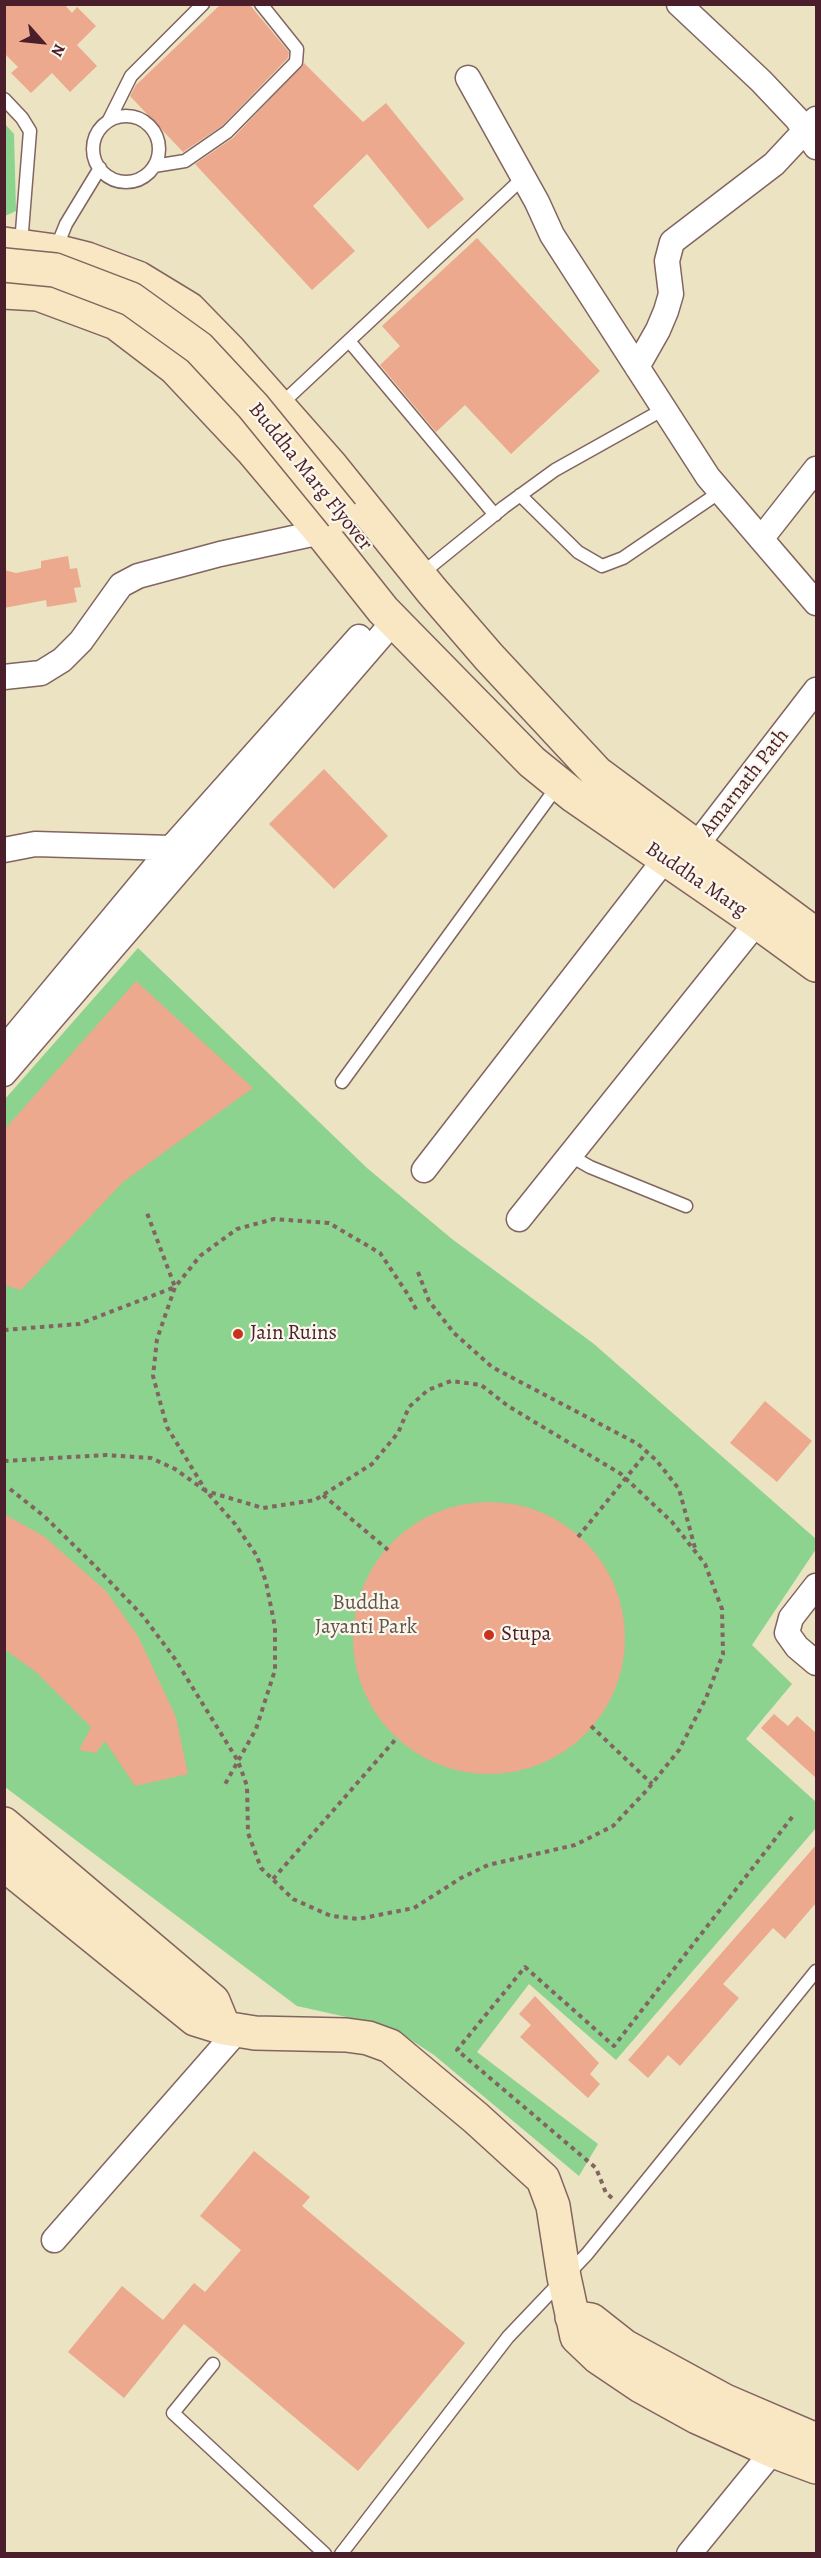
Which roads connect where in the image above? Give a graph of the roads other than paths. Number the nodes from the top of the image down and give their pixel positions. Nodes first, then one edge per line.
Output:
1 (203, 4) edge
2 (261, 4) edge
3 (679, 4) edge
4 (468, 78) dead end
5 (4, 99) edge
6 (109, 120) junction
7 (812, 132) edge
8 (154, 166) junction
9 (100, 168) junction
10 (524, 177) junction
11 (55, 251) junction
12 (11, 268) edge
13 (349, 341) junction
14 (637, 367) junction
15 (279, 406) junction
16 (664, 409) junction
17 (816, 469) edge
18 (720, 492) junction
19 (520, 495) junction
20 (495, 514) junction
21 (321, 532) junction
22 (761, 539) junction
23 (419, 576) junction
24 (816, 603) edge
25 (389, 615) junction
26 (4, 677) edge
27 (816, 690) edge
28 (597, 773) junction
29 (562, 774) junction
30 (4, 850) edge
31 (182, 851) junction
32 (680, 853) junction
33 (757, 922) junction
34 (816, 935) edge
35 (816, 965) edge
36 (68, 986) junction
37 (4, 1049) edge
38 (4, 1074) edge
39 (342, 1082) dead end
40 (569, 1155) junction
41 (424, 1170) dead end
42 (686, 1206) dead end
43 (519, 1219) dead end
44 (816, 1586) edge
45 (816, 1663) edge
46 (4, 1824) edge
47 (4, 1864) edge
48 (816, 1971) edge
49 (231, 2029) junction
50 (54, 2240) dead end
51 (564, 2277) junction
52 (572, 2317) junction
53 (213, 2364) dead end
54 (816, 2440) edge
55 (773, 2451) junction
56 (816, 2467) edge
57 (326, 2553) edge
58 (341, 2553) edge
59 (689, 2553) edge

1 - 6 lane
2 - 8 lane
3 - 7 street
4 - 10 street
5 - 12 lane
6 - 8 lane
6 - 9 lane
7 - 14 street
8 - 9 lane
9 - 11 lane
10 - 13 lane
10 - 14 street
11 - 12 main road, Buddha Marg
11 - 15 main road, Buddha Marg
12 - 21 main road
12 - 29 main road, Buddha Marg Flyover, bridge
13 - 15 lane
13 - 20 lane
14 - 16 street
15 - 23 main road, Buddha Marg
16 - 18 street
16 - 19 lane
17 - 22 street
18 - 19 lane
18 - 22 street
19 - 20 lane
20 - 23 lane
21 - 25 main road
21 - 26 street
22 - 24 street
23 - 28 main road, Buddha Marg
25 - 29 main road
25 - 31 street
27 - 32 street, Amarnath Path
28 - 29 main road
28 - 32 main road, Buddha Marg
29 - 32 main road, Buddha Marg
29 - 39 lane
30 - 31 street
31 - 36 street
32 - 33 main road, Buddha Marg
32 - 34 main road, Buddha Marg
32 - 41 street, Amarnath Path
33 - 35 main road, Buddha Marg
33 - 40 street
36 - 37 street
36 - 38 street
40 - 42 lane
40 - 43 street
44 - 45 street
46 - 49 main road
47 - 49 main road
48 - 51 lane
49 - 50 street
49 - 51 main road
51 - 52 main road
51 - 58 lane
52 - 54 main road
52 - 55 main road
53 - 57 lane
55 - 56 main road
55 - 59 street

